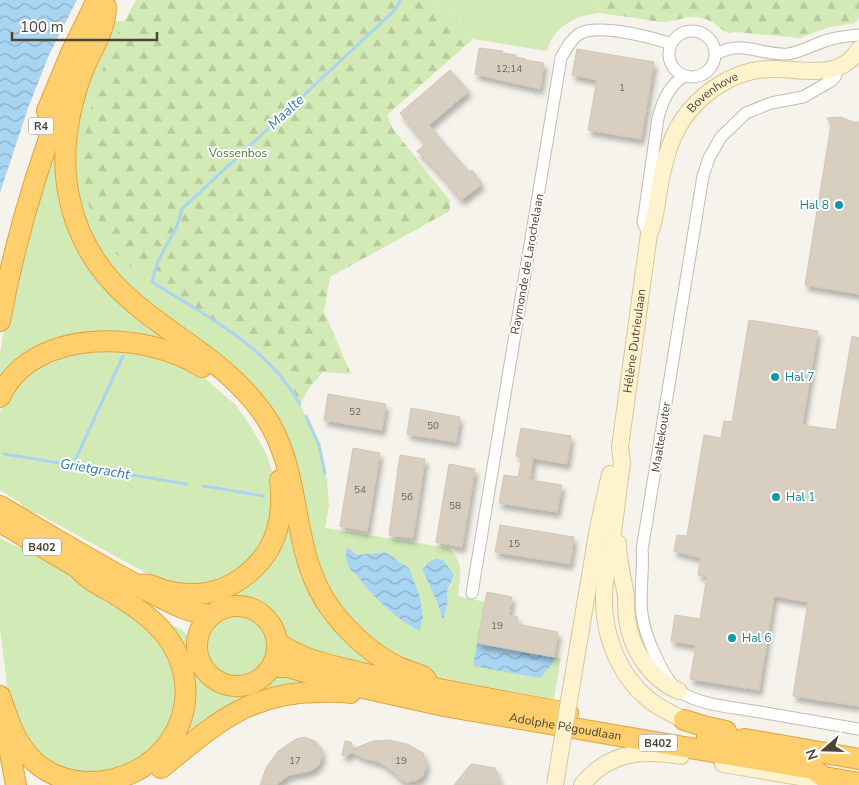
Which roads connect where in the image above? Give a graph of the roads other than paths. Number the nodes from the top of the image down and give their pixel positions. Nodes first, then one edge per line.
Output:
1 (104, 2) edge
2 (859, 35) edge
3 (671, 44) junction
4 (859, 49) edge
5 (716, 54) junction
6 (838, 69) junction
7 (684, 76) junction
8 (649, 234) junction
9 (0, 258) edge
10 (0, 321) edge
11 (0, 397) edge
12 (620, 447) junction
13 (615, 514) junction
14 (3, 516) edge
15 (78, 568) junction
16 (138, 585) junction
17 (472, 593) dead end
18 (212, 615) junction
19 (199, 634) junction
20 (277, 642) junction
21 (272, 667) junction
22 (431, 687) junction
23 (679, 691) junction
24 (378, 692) junction
25 (0, 698) edge
26 (684, 720) joint
27 (859, 729) edge
28 (745, 739) junction
29 (859, 759) edge
30 (0, 761) edge
31 (824, 776) junction
32 (859, 783) edge
33 (5, 785) edge
34 (16, 785) edge
35 (140, 785) edge
36 (555, 785) edge
37 (582, 785) edge

1 - 9 highway, R4
1 - 10 highway
1 - 22 highway
2 - 5 street
3 - 5 street
3 - 7 street
3 - 17 street, Raymonde de Larochelaan
4 - 6 street
5 - 7 street
6 - 8 street, Bovenhove
6 - 23 street, Maaltekouter
7 - 8 street
8 - 12 street, Hélène Dutrieulaan
11 - 16 highway
12 - 13 street, Hélène Dutrieulaan
12 - 36 street, Hélène Dutrieulaan, bridge
13 - 23 street
13 - 26 street
14 - 15 highway, B402
14 - 16 highway, B402
15 - 19 highway, B402
15 - 25 highway
16 - 18 highway, B402
18 - 19 highway
18 - 20 highway
19 - 21 highway
20 - 21 highway
20 - 22 highway, Adolphe Pégoudlaan / B402
21 - 24 highway, Adolphe Pégoudlaan / B402
22 - 28 highway, Adolphe Pégoudlaan / B402
23 - 27 street
24 - 31 highway, Adolphe Pégoudlaan / B402
24 - 35 highway
25 - 34 highway
26 - 28 highway
28 - 29 highway, Adolphe Pégoudlaan / B402
30 - 33 highway
31 - 32 highway, Adolphe Pégoudlaan / B402
31 - 37 street

